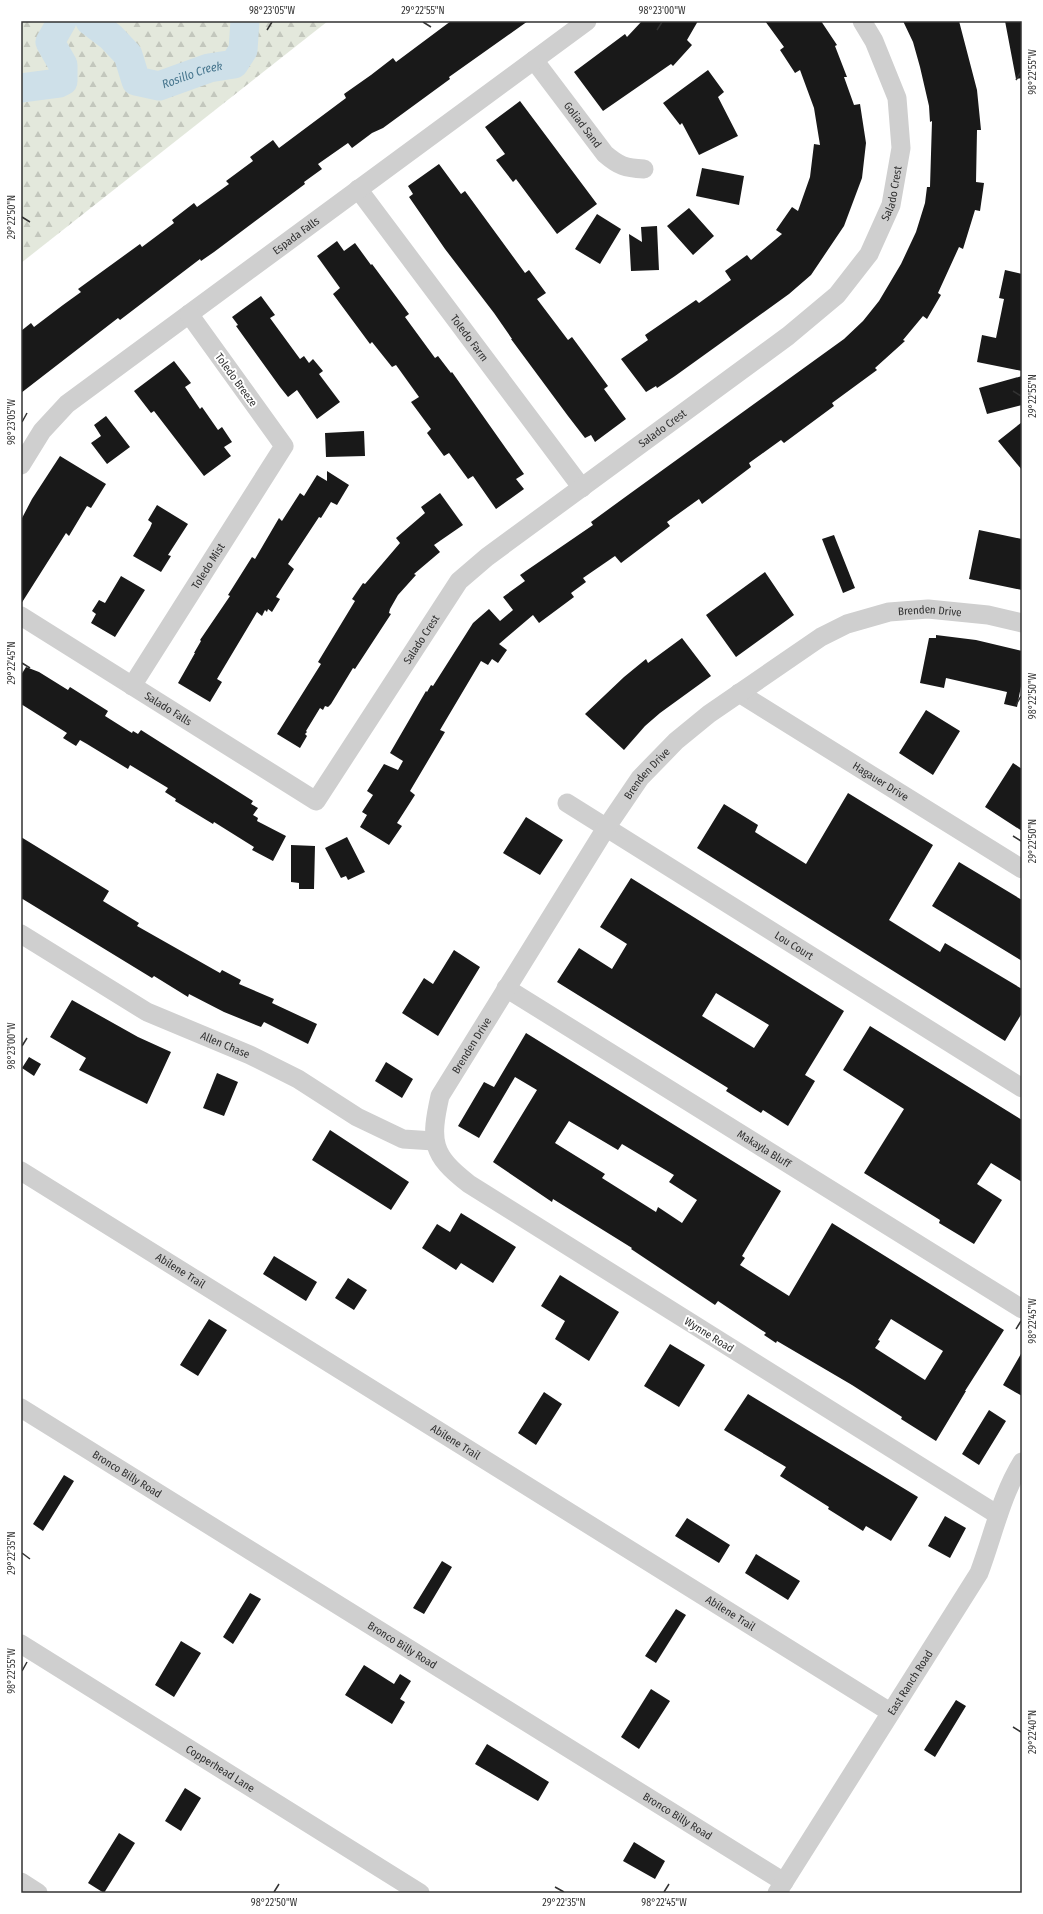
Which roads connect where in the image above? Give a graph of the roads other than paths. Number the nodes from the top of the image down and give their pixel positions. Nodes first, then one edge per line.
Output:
1 (587, 21) edge
2 (862, 21) edge
3 (534, 60) junction
4 (644, 168) dead end
5 (358, 189) junction
6 (189, 314) junction
7 (284, 446) joint
8 (21, 465) edge
9 (582, 488) junction
10 (21, 616) edge
11 (1022, 623) edge
12 (132, 686) junction
13 (739, 693) junction
14 (316, 801) joint
15 (567, 803) dead end
16 (606, 828) junction
17 (1022, 869) edge
18 (21, 934) edge
19 (506, 988) junction
20 (1022, 1088) edge
21 (434, 1141) junction
22 (21, 1171) edge
23 (1022, 1309) edge
24 (21, 1408) edge
25 (1022, 1462) edge
26 (998, 1515) junction
27 (21, 1644) edge
28 (890, 1712) junction
29 (21, 1882) edge
30 (781, 1887) edge
31 (38, 1893) edge
32 (420, 1893) edge

1 - 3 street, Espada Falls
2 - 9 street, Salado Crest
3 - 4 street, Goliad Sand
3 - 5 street, Espada Falls
5 - 6 street, Espada Falls
5 - 9 street, Toledo Farm
6 - 7 street, Toledo Breeze
6 - 8 street, Espada Falls
7 - 12 street, Toledo Mist
9 - 14 street, Salado Crest
10 - 12 street, Salado Falls
11 - 13 street, Brenden Drive
12 - 14 street, Salado Falls
13 - 16 street, Brenden Drive
13 - 17 street, Hagauer Drive
15 - 16 street, Lou Court
16 - 19 street, Brenden Drive
16 - 20 street, Lou Court
18 - 21 street, Allen Chase
19 - 21 street, Brenden Drive
19 - 23 street, Makayla Bluff
21 - 26 street, Wynne Road
22 - 28 street, Abilene Trail
24 - 30 street, Bronco Billy Road
25 - 26 street, East Ranch Road
26 - 28 street, East Ranch Road
27 - 32 street, Copperhead Lane
28 - 30 street, East Ranch Road
29 - 31 street

